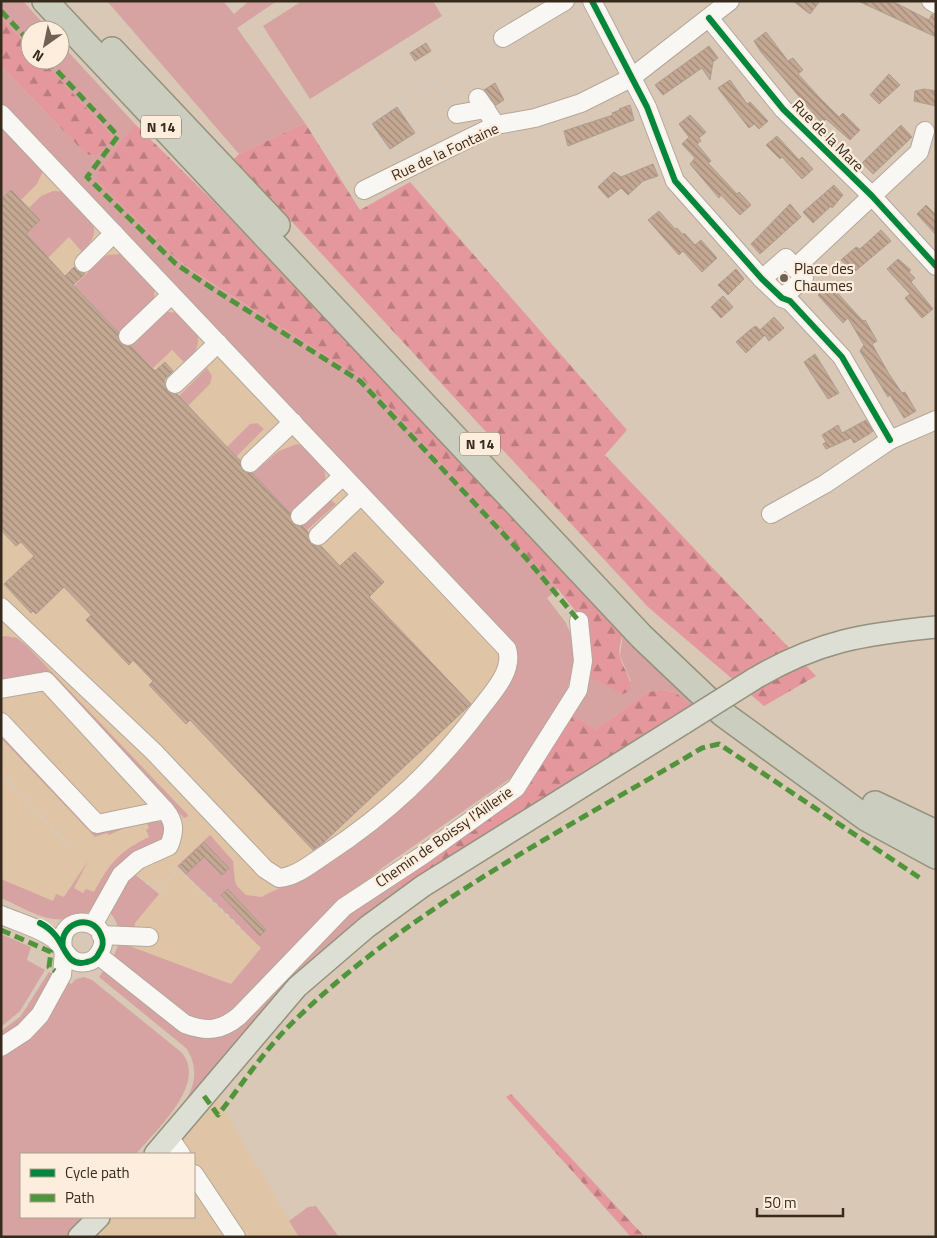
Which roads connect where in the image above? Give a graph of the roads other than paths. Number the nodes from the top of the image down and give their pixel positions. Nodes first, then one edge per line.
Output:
1 (566, 1) edge
2 (592, 1) edge
3 (730, 1) edge
4 (931, 1) edge
5 (51, 3) edge
6 (936, 4) edge
7 (709, 18) junction
8 (503, 38) dead end
9 (631, 78) junction
10 (1, 114) edge
11 (457, 114) road end
12 (496, 125) junction
13 (925, 131) dead end
14 (364, 190) dead end
15 (872, 196) junction
16 (114, 233) junction
17 (84, 263) dead end
18 (936, 266) edge
19 (795, 268) junction
20 (760, 276) junction
21 (171, 295) junction
22 (782, 298) junction
23 (128, 336) dead end
24 (218, 343) junction
25 (176, 384) dead end
26 (936, 420) edge
27 (293, 422) junction
28 (890, 440) junction
29 (250, 463) dead end
30 (343, 476) junction
31 (361, 495) junction
32 (771, 514) dead end
33 (300, 516) dead end
34 (318, 536) dead end
35 (3, 612) edge
36 (579, 621) dead end
37 (936, 627) edge
38 (1, 689) edge
39 (1, 722) edge
40 (875, 804) junction
41 (164, 810) junction
42 (936, 833) edge
43 (936, 838) edge
44 (936, 856) edge
45 (1, 905) edge
46 (1, 915) edge
47 (40, 923) junction
48 (73, 924) junction
49 (97, 930) junction
50 (149, 937) dead end
51 (63, 949) junction
52 (92, 959) junction
53 (55, 971) junction
54 (1, 1047) edge
55 (175, 1146) edge
56 (158, 1153) edge
57 (195, 1176) edge
58 (98, 1218) edge
59 (79, 1237) edge
60 (236, 1237) edge

1 - 8 street
2 - 9 street
3 - 7 street, Rue de la Fontaine
4 - 6 street
5 - 40 highway, N 14
5 - 44 highway, N 14
7 - 9 street, Rue de la Fontaine
7 - 15 street, Rue de la Mare
9 - 12 street, Rue de la Fontaine
9 - 20 street
10 - 16 street
11 - 12 street
12 - 14 street, Rue de la Fontaine
13 - 15 street
15 - 18 street, Rue de la Mare
15 - 19 street
16 - 17 street
16 - 21 street
19 - 20 street
19 - 22 street
20 - 22 street
21 - 23 street
21 - 24 street
22 - 28 street
24 - 25 street
24 - 27 street
26 - 28 street
27 - 29 street
27 - 30 street
28 - 32 street
30 - 31 street
30 - 33 street
31 - 34 street
31 - 35 street
36 - 52 street, Chemin de Boissy l'Aillerie
37 - 55 main road, bridge
38 - 41 street
39 - 41 street
40 - 42 highway
40 - 43 highway, N 14
41 - 49 street
45 - 47 street
46 - 51 street
47 - 48 street
47 - 51 street
48 - 49 street
48 - 51 street
49 - 50 street
49 - 52 street
51 - 52 street
51 - 53 street
52 - 53 street
53 - 54 street
55 - 56 main road
57 - 60 street
58 - 59 main road

